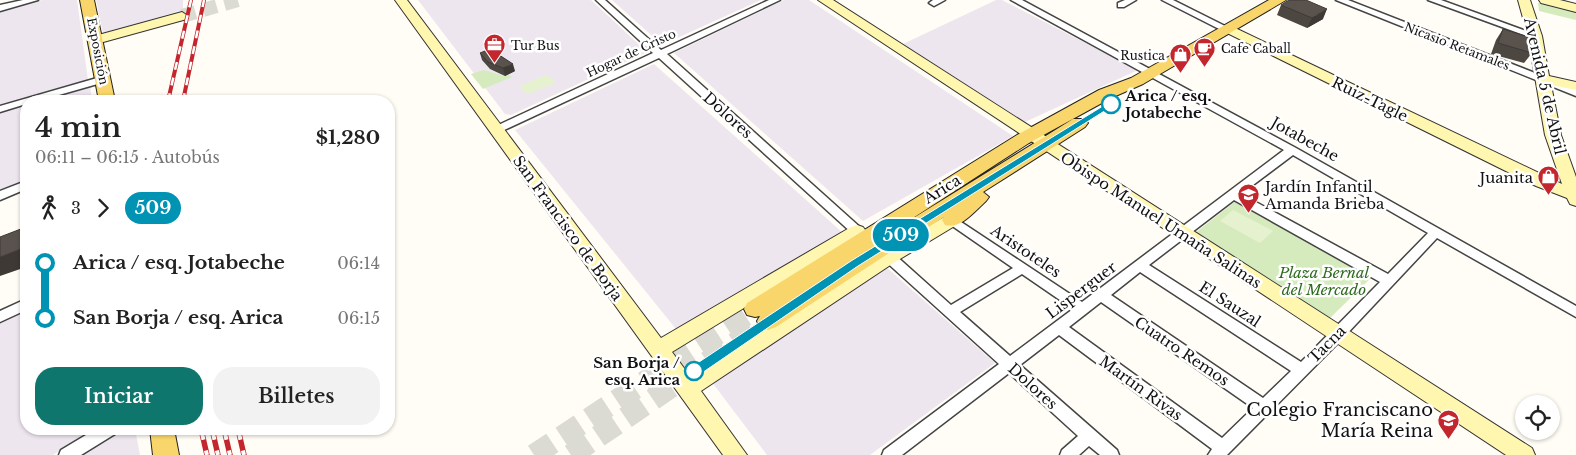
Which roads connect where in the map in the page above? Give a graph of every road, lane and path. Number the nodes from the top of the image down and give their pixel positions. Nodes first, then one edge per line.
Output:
1 (34, 0) edge
2 (87, 0) edge
3 (401, 0) edge
4 (600, 0) edge
5 (776, 0) edge
6 (824, 0) edge
7 (1015, 0) edge
8 (1132, 0) edge
9 (1166, 0) edge
10 (1279, 0) edge
11 (1340, 0) edge
12 (1432, 0) edge
13 (1524, 0) edge
14 (1545, 0) edge
15 (1121, 5) dead end
16 (0, 8) edge
17 (1576, 8) edge
18 (182, 14) tunnel mouth
19 (1228, 30) junction
20 (1534, 36) junction
21 (96, 40) junction
22 (659, 54) junction
23 (1144, 77) junction
24 (1541, 78) junction
25 (104, 79) junction
26 (1576, 86) edge
27 (1576, 93) edge
28 (47, 95) edge
29 (106, 95) edge
30 (20, 103) edge
31 (0, 109) edge
32 (496, 130) junction
33 (1037, 140) junction
34 (1292, 150) junction
35 (997, 174) junction
36 (959, 178) junction
37 (20, 188) edge
38 (1233, 195) junction
39 (0, 196) edge
40 (1575, 197) edge
41 (952, 220) junction
42 (857, 231) junction
43 (1437, 232) junction
44 (1183, 234) junction
45 (889, 257) junction
46 (1140, 266) junction
47 (1022, 268) junction
48 (1389, 281) junction
49 (1101, 295) junction
50 (20, 307) edge
51 (1083, 309) junction
52 (950, 312) junction
53 (1576, 312) edge
54 (0, 317) edge
55 (1059, 327) junction
56 (1338, 334) junction
57 (658, 350) junction
58 (1009, 365) junction
59 (1302, 370) junction
60 (686, 389) junction
61 (1264, 407) junction
62 (99, 435) edge
63 (163, 435) edge
64 (1089, 436) junction
65 (1220, 452) edge
66 (67, 455) edge
67 (166, 455) edge
68 (736, 455) edge
69 (890, 455) edge
70 (1068, 455) edge
71 (1110, 455) edge
72 (1524, 455) edge

1 - 16 street
2 - 21 main road, Exposición
3 - 32 street, San Francisco de Borja
4 - 22 street, Dolores
5 - 22 street, Hogar de Cristo
6 - 33 street, Obispo Manuel Umaña Salinas
7 - 23 street, Jotabeche
8 - 15 street
9 - 19 street, Ruiz-Tagle
10 - 19 main road, Arica
11 - 24 street, Nicasio Retamales
12 - 20 street
13 - 20 street, Avenida 5 de Abril
14 - 17 street
18 - 21 street
19 - 23 main road, Arica
19 - 40 street, Ruiz-Tagle
20 - 24 street, Avenida 5 de Abril
21 - 25 main road, Exposición
22 - 32 street, Hogar de Cristo
22 - 42 street, Dolores
23 - 33 main road, Arica
23 - 34 street, Jotabeche
24 - 26 street, Nicasio Retamales
24 - 27 street
24 - 40 street, Avenida 5 de Abril
25 - 28 street
25 - 29 main road, Exposición
30 - 31 street
32 - 57 street, San Francisco de Borja
33 - 35 main road, Arica
33 - 36 main road, Arica
33 - 44 street, Obispo Manuel Umaña Salinas
34 - 38 street, Lisperguer
34 - 43 street, Jotabeche
35 - 36 main road, Arica
35 - 41 main road
36 - 42 main road
37 - 39 street
38 - 44 street, Lisperguer
38 - 48 street
41 - 45 street, Arica
41 - 47 street, Aristoteles
42 - 57 street
43 - 48 street, Tacna
43 - 53 street, Jotabeche
44 - 46 street, Lisperguer
44 - 56 street, Obispo Manuel Umaña Salinas
45 - 52 street, Dolores
45 - 60 street, Arica
46 - 49 street, Lisperguer
46 - 59 street, El Sauzal
47 - 51 street, Aristoteles
47 - 52 street
48 - 56 street, Tacna
49 - 51 street, Lisperguer
49 - 61 street, Cuatro Remos
50 - 54 street
51 - 55 street, Lisperguer
52 - 58 street, Dolores
55 - 58 street, Lisperguer
55 - 65 street, Martín Rivas
56 - 59 street, Tacna
56 - 72 street, Obispo Manuel Umaña Salinas
57 - 60 street, San Francisco de Borja
58 - 64 street, Dolores
58 - 69 street, Lisperguer
59 - 61 street, Tacna
60 - 68 street, San Francisco de Borja
61 - 65 street, Tacna
62 - 66 street
63 - 67 main road
64 - 70 street
64 - 71 street, Dolores

